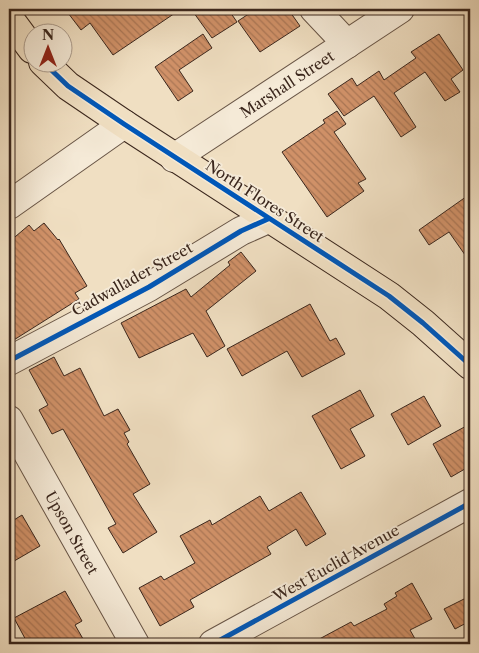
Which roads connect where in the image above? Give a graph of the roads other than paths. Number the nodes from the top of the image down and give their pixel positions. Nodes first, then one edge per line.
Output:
1 (314, 9) edge
2 (400, 9) edge
3 (9, 18) edge
4 (22, 36) edge
5 (347, 44) junction
6 (53, 72) edge
7 (124, 124) junction
8 (174, 158) junction
9 (9, 205) edge
10 (268, 219) junction
11 (9, 361) edge
12 (470, 365) edge
13 (9, 420) edge
14 (470, 502) edge
15 (135, 644) edge
16 (213, 644) edge

1 - 5 street
2 - 5 street, Marshall Street
3 - 4 main road
5 - 8 street, Marshall Street
6 - 7 main road, North Flores Street
7 - 8 main road, North Flores Street
7 - 9 street
8 - 10 main road, North Flores Street
10 - 11 street, Cadwallader Street
10 - 12 main road, North Flores Street
13 - 15 street, Upson Street
14 - 16 street, West Euclid Avenue

